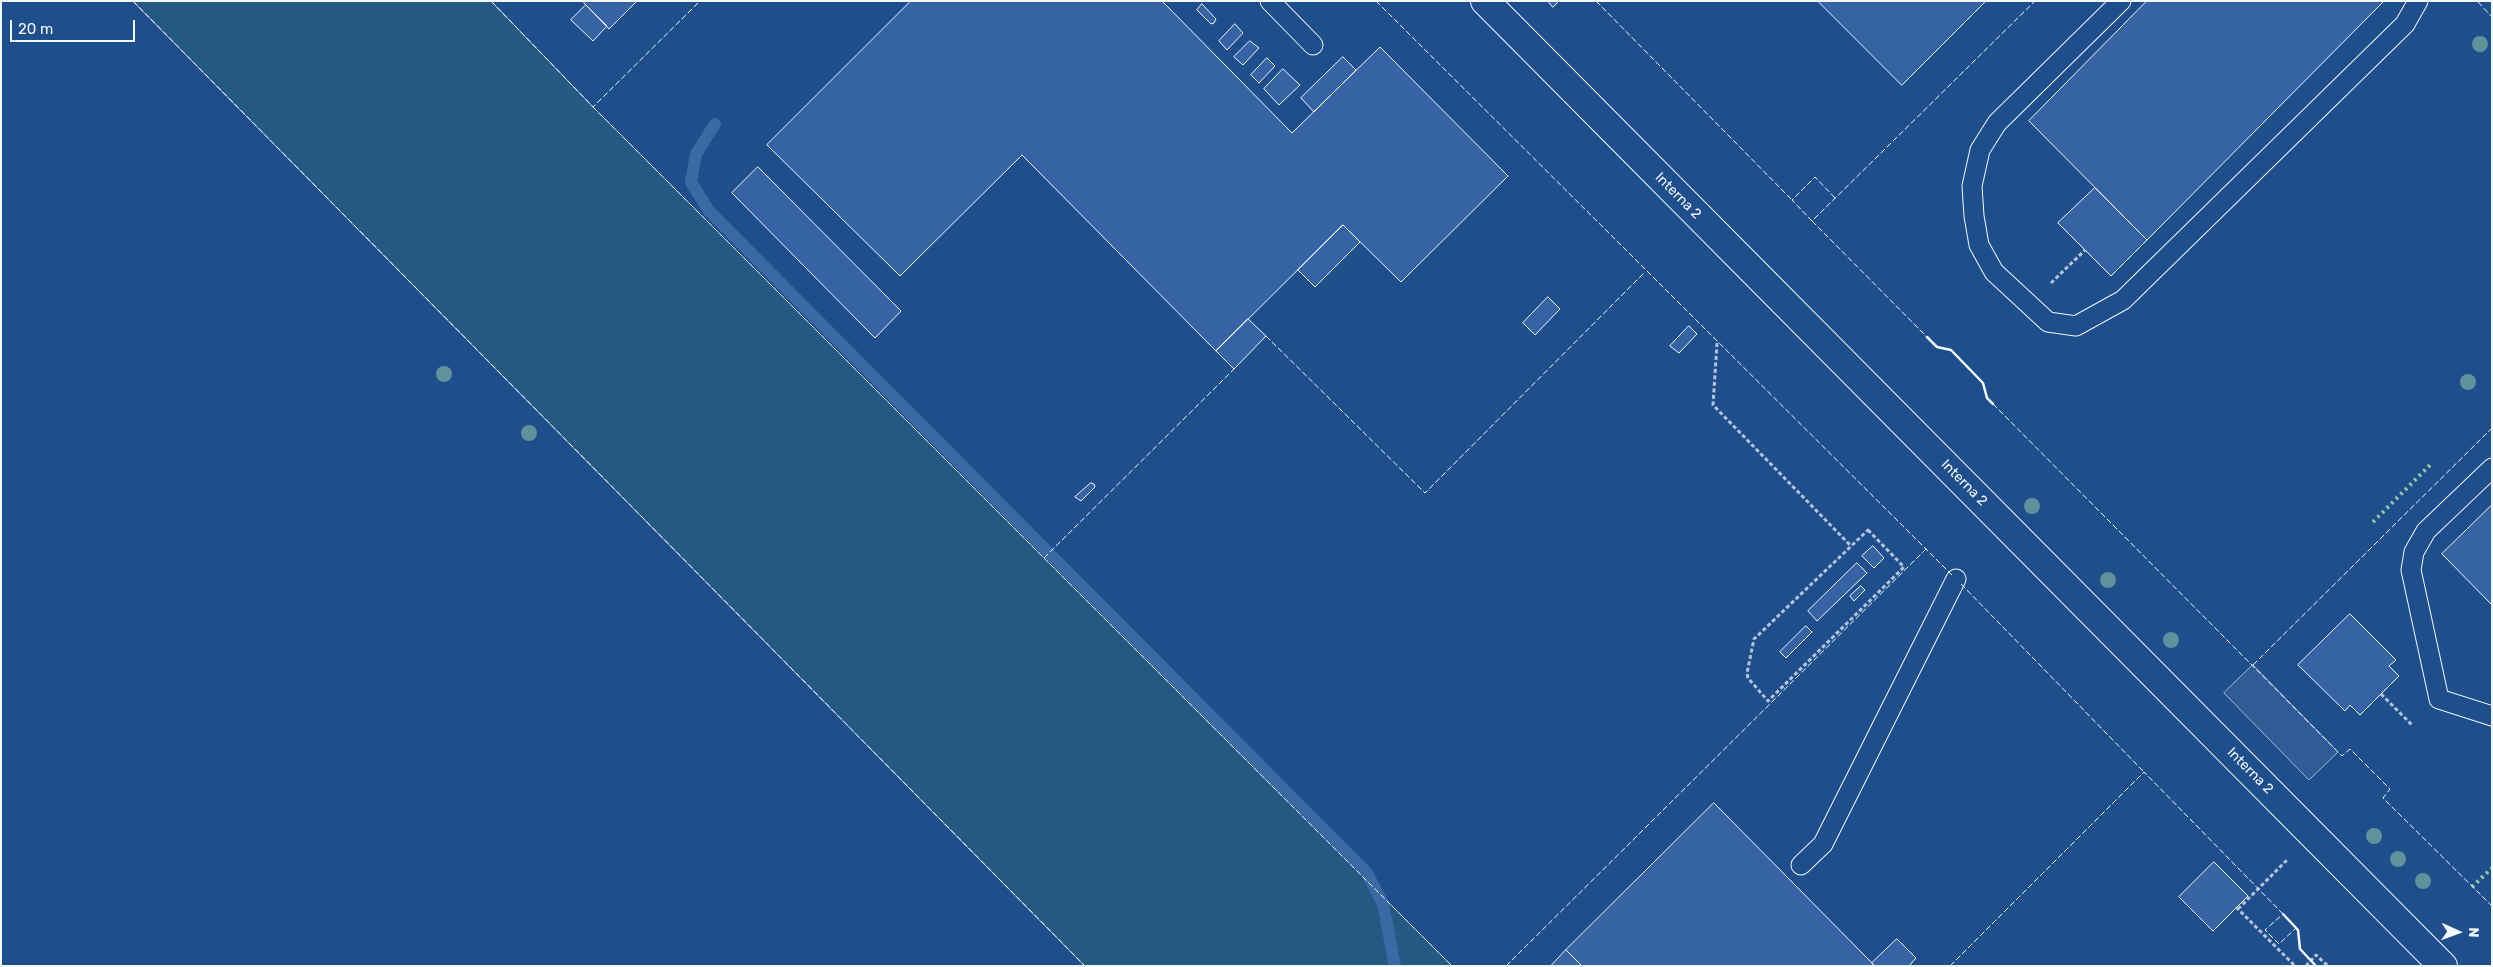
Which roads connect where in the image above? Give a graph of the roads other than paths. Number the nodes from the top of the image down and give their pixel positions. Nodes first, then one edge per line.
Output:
1 (1270, 1) edge
2 (1485, 1) edge
3 (2122, 1) edge
4 (2418, 1) edge
5 (1314, 44) dead end
6 (2492, 468) edge
7 (1956, 579) dead end
8 (2492, 716) edge
9 (1801, 865) dead end
10 (2443, 966) edge

1 - 5 lane
2 - 10 street, Interna 2
3 - 4 lane
6 - 8 lane
7 - 9 lane

